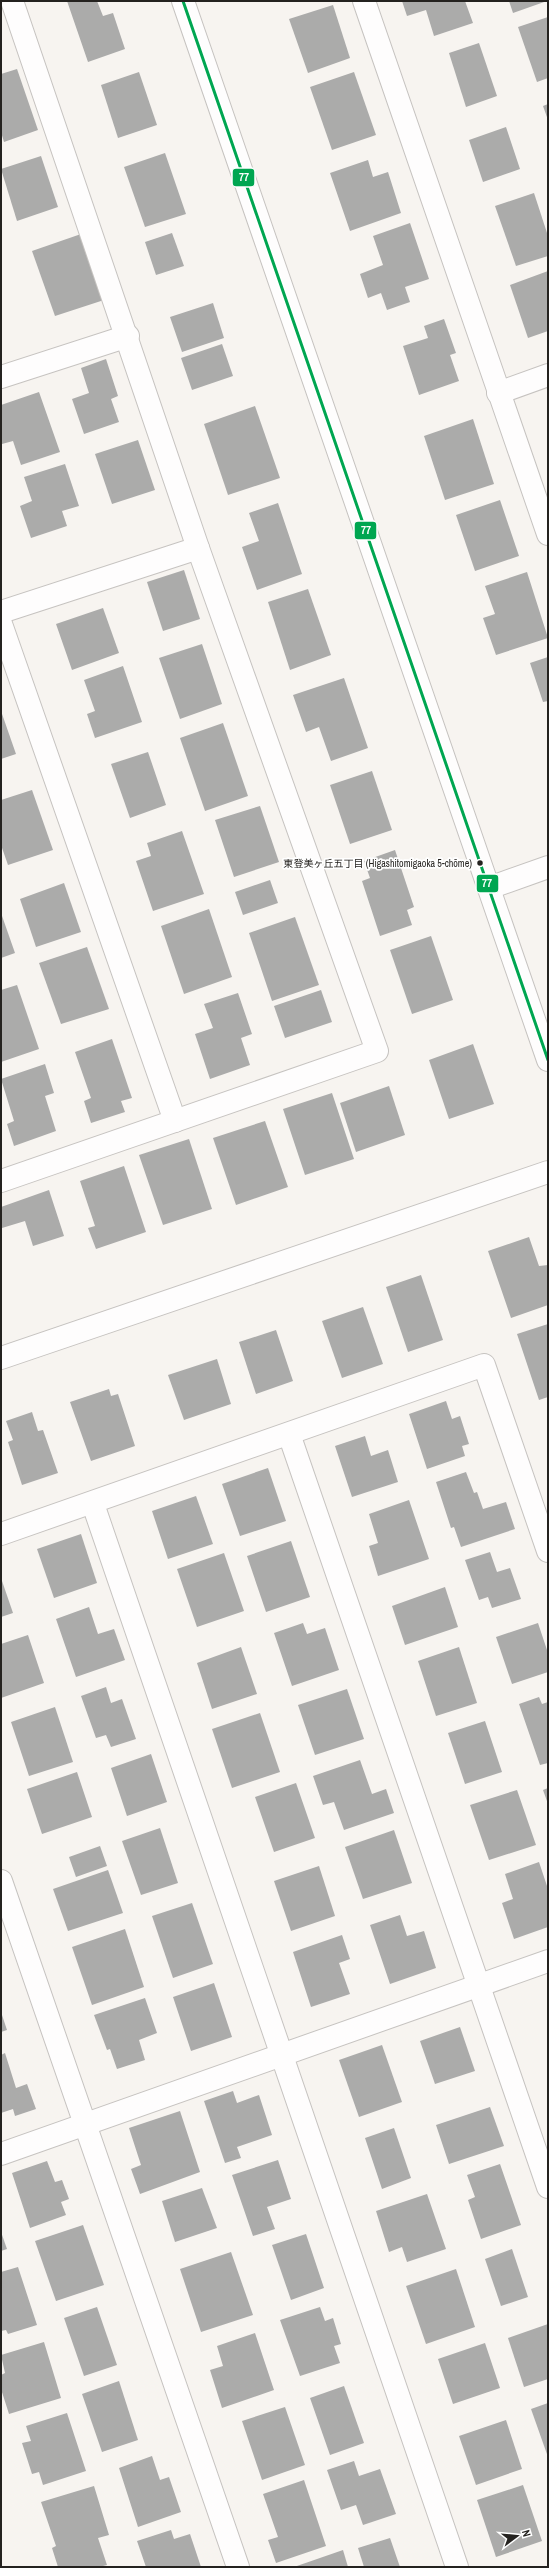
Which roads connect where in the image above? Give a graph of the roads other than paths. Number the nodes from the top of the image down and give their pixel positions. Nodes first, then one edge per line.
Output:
1 (12, 1) edge
2 (183, 1) edge
3 (364, 1) edge
4 (128, 336) junction
5 (548, 375) edge
6 (1, 377) edge
7 (498, 393) junction
8 (548, 534) edge
9 (198, 548) junction
10 (1, 612) edge
11 (1, 624) edge
12 (548, 867) edge
13 (489, 888) junction
14 (548, 1060) edge
15 (175, 1121) junction
16 (548, 1172) edge
17 (1, 1181) edge
18 (1, 1358) edge
19 (289, 1434) junction
20 (93, 1504) junction
21 (1, 1534) edge
22 (548, 1551) edge
23 (1, 1881) edge
24 (548, 1961) edge
25 (478, 1985) junction
26 (282, 2056) junction
27 (86, 2124) junction
28 (1, 2154) edge
29 (544, 2164) edge
30 (548, 2187) edge
31 (238, 2567) edge
32 (457, 2567) edge

1 - 4 street
2 - 13 street
3 - 7 street
4 - 6 street
4 - 9 street
5 - 7 street
7 - 8 street
9 - 10 street
9 - 15 street
11 - 15 street
12 - 13 street
13 - 14 street
15 - 17 street
16 - 18 street
19 - 20 street
19 - 22 street
19 - 25 street
20 - 21 street
20 - 26 street
23 - 27 street
24 - 25 street
25 - 26 street
25 - 29 street
26 - 27 street
26 - 32 street
27 - 28 street
27 - 31 street
29 - 30 street

